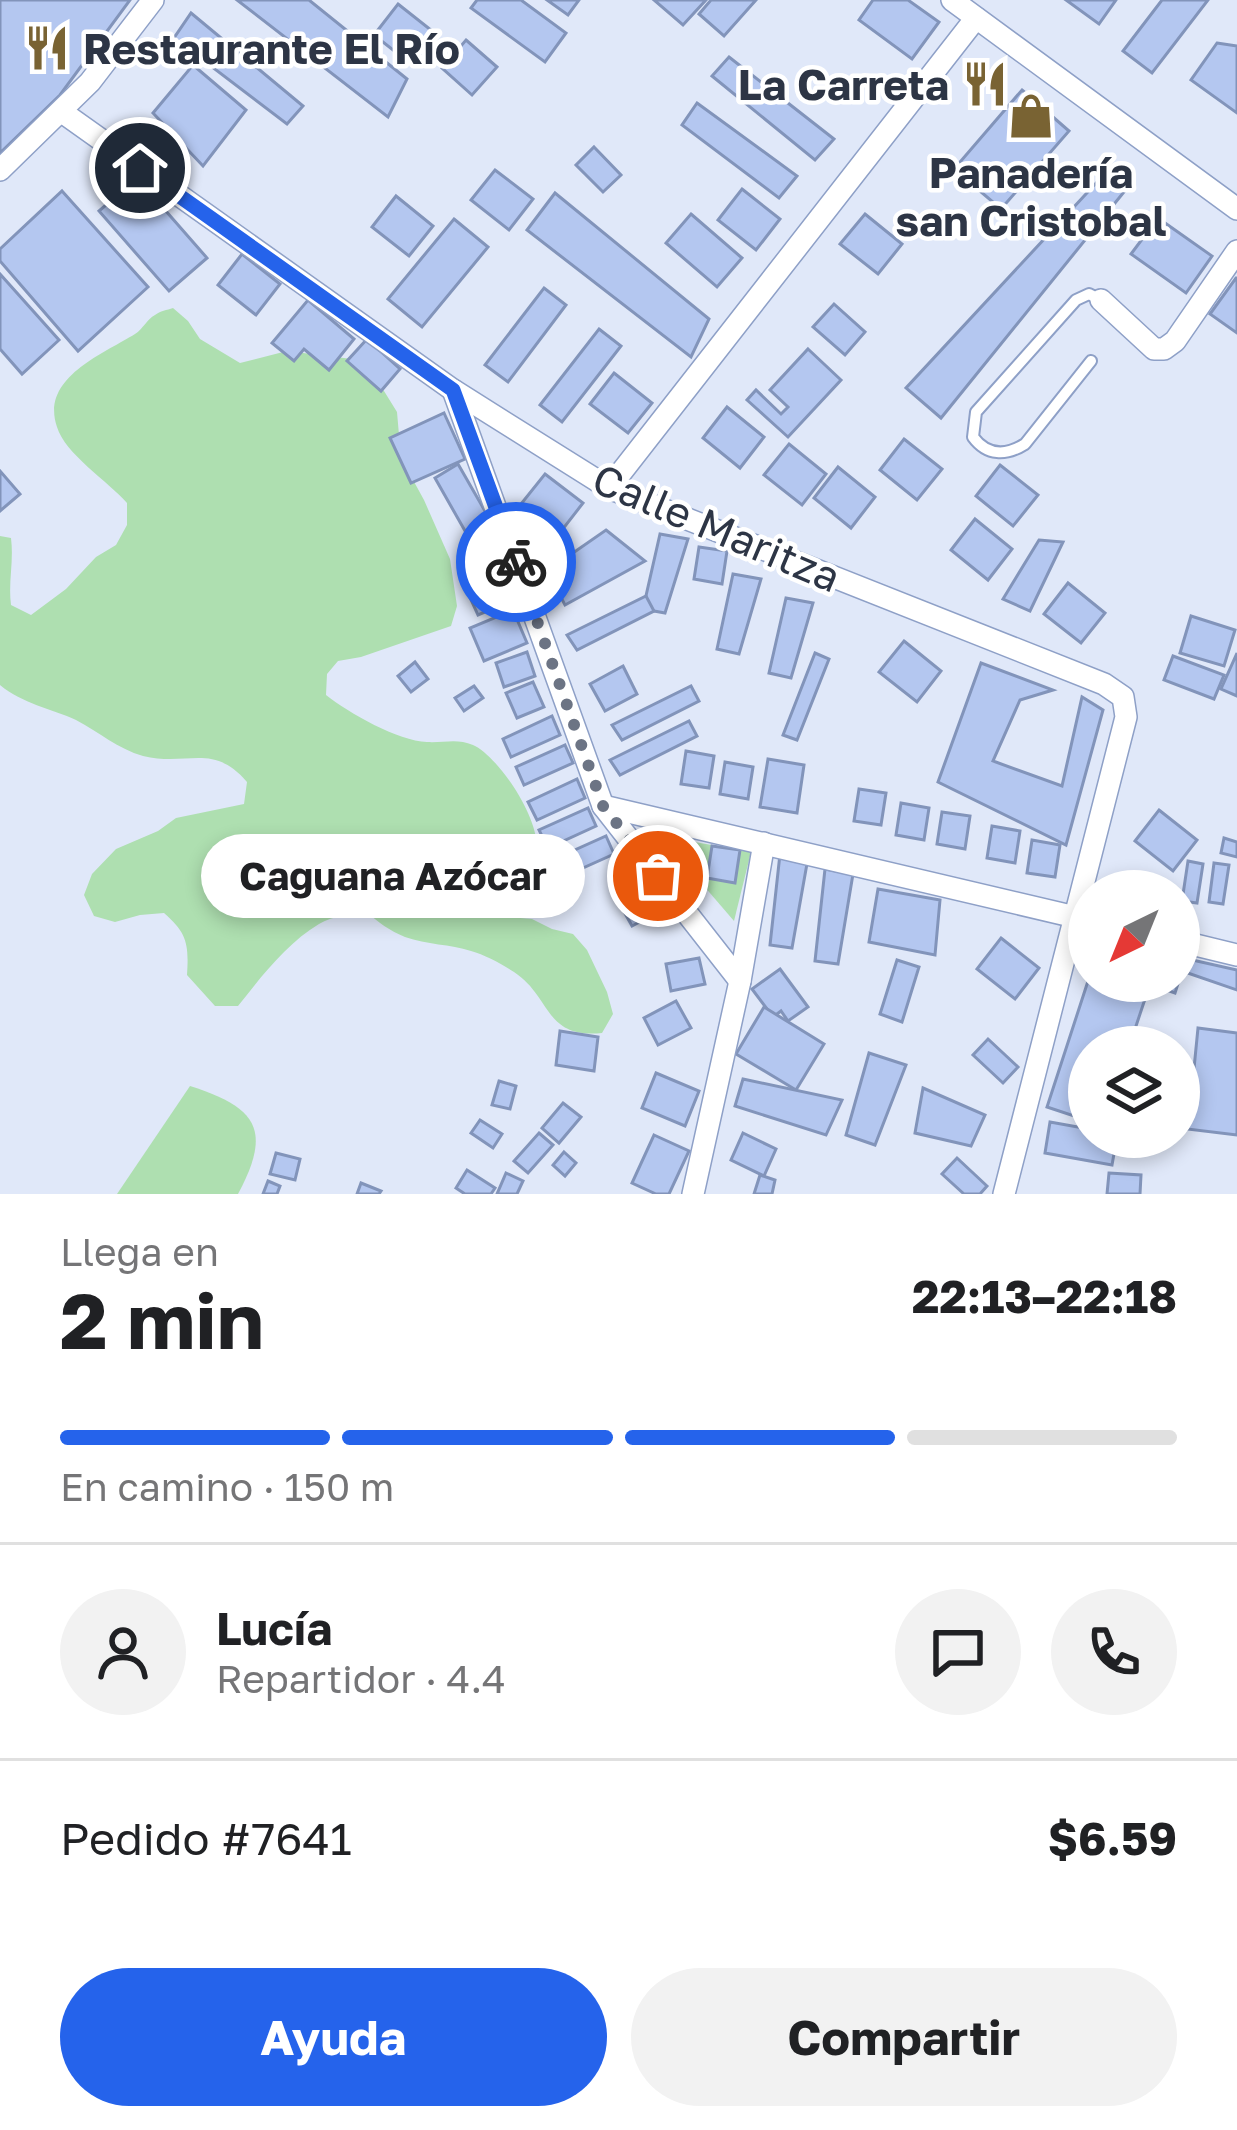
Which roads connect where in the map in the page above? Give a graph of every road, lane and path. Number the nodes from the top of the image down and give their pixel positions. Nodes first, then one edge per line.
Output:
1 (153, 0) edge
2 (952, 0) edge
3 (976, 18) junction
4 (62, 112) junction
5 (0, 170) edge
6 (1237, 209) edge
7 (1237, 251) edge
8 (1101, 299) joint
9 (1091, 361) dead end
10 (453, 390) junction
11 (608, 488) junction
12 (603, 806) junction
13 (764, 843) junction
14 (1093, 870) edge
15 (1068, 914) edge
16 (1200, 946) edge
17 (1237, 955) edge
18 (1068, 970) edge
19 (740, 981) junction
20 (693, 1194) edge
21 (1004, 1194) edge

1 - 4 street
2 - 3 street
3 - 6 street
3 - 11 street
4 - 5 street
4 - 10 street, Calle Maritza
7 - 8 street
8 - 9 lane
10 - 11 street, Calle Maritza
10 - 12 street
11 - 14 street, Calle Maritza
12 - 13 street
12 - 19 street
13 - 15 street
13 - 19 street
16 - 17 street
18 - 21 street
19 - 20 street

